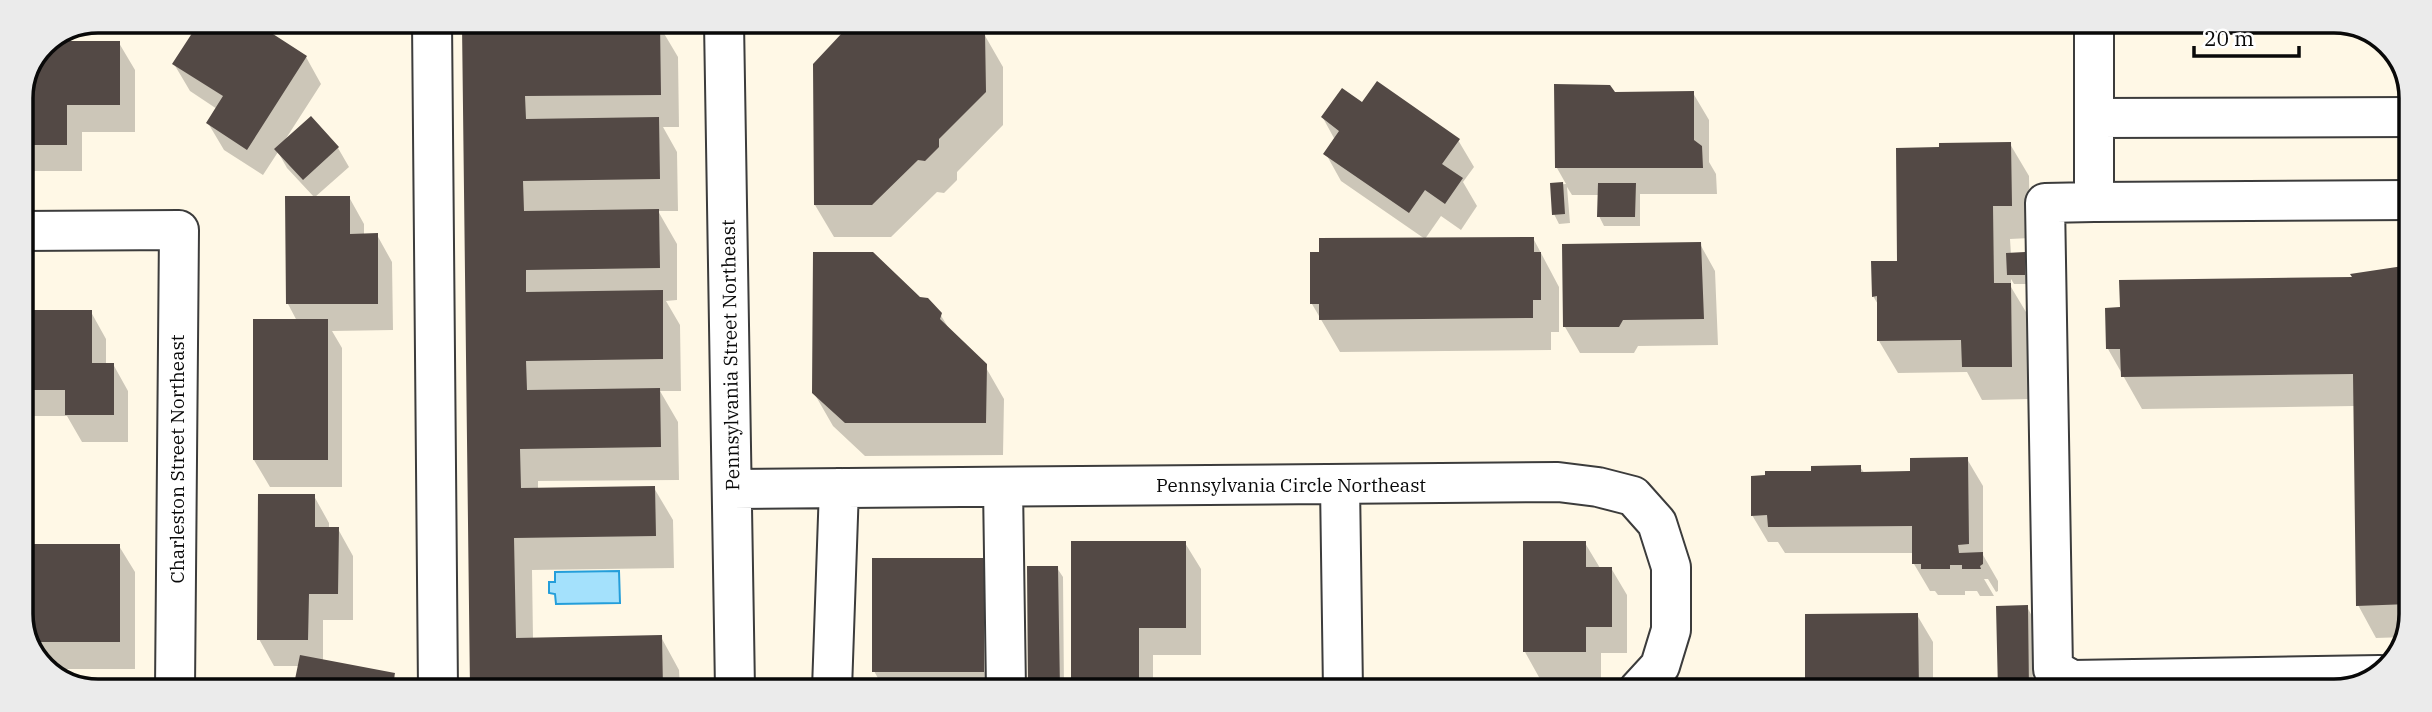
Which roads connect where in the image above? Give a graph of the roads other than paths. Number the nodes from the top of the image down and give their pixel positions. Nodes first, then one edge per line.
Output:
1 (432, 33) edge
2 (724, 33) edge
3 (2094, 33) edge
4 (2399, 117) edge
5 (2094, 118) junction
6 (2399, 200) edge
7 (2094, 202) junction
8 (33, 231) edge
9 (1340, 485) junction
10 (1003, 487) junction
11 (839, 488) junction
12 (732, 489) junction
13 (2349, 676) edge
14 (175, 679) edge
15 (438, 679) edge
16 (735, 679) edge
17 (832, 679) edge
18 (1006, 679) edge
19 (1343, 679) edge
20 (1648, 679) edge
21 (2070, 679) edge
22 (2149, 679) edge

1 - 15 street
2 - 12 street, Pennsylvania Street Northeast
3 - 5 street
4 - 5 street
5 - 7 street
6 - 7 street
7 - 21 street
8 - 14 street, Charleston Street Northeast
9 - 10 street, Pennsylvania Circle Northeast
9 - 19 street
9 - 20 street, Pennsylvania Circle Northeast
10 - 11 street, Pennsylvania Circle Northeast
10 - 18 street
11 - 12 street, Pennsylvania Circle Northeast
11 - 17 street
12 - 16 street, Pennsylvania Street Northeast
13 - 22 street

